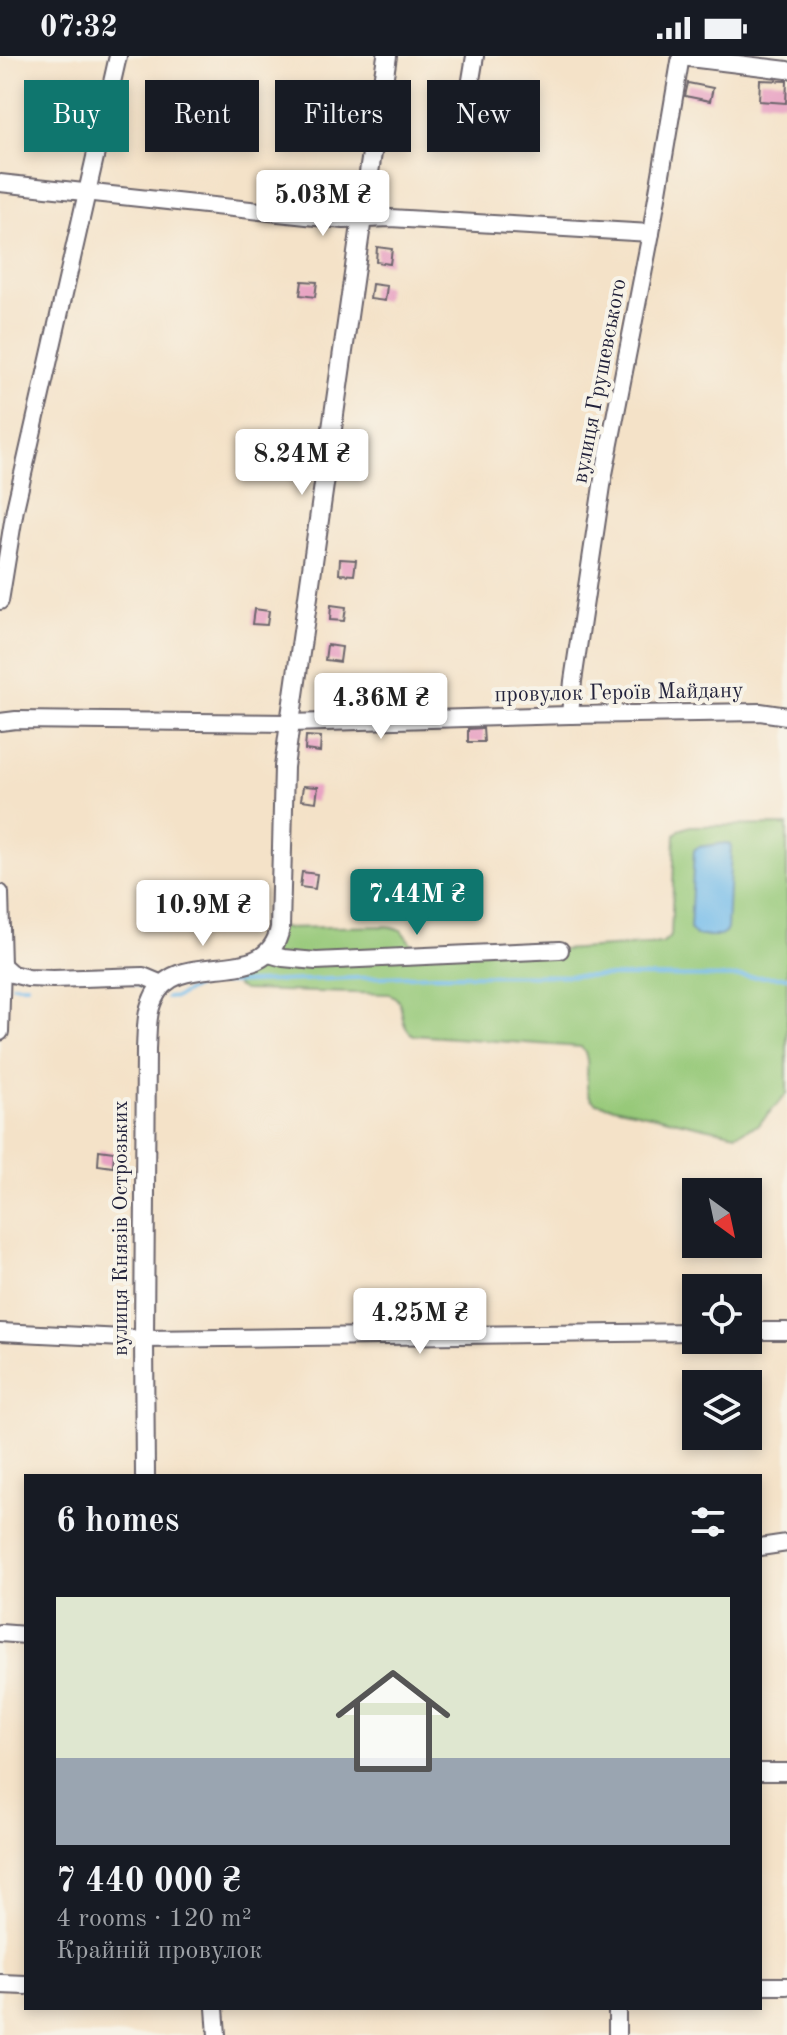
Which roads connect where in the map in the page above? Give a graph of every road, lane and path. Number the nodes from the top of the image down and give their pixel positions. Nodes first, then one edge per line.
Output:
1 (118, 56) edge
2 (387, 56) edge
3 (475, 56) edge
4 (681, 56) edge
5 (787, 70) edge
6 (471, 80) edge
7 (0, 183) edge
8 (85, 193) junction
9 (362, 218) junction
10 (651, 233) junction
11 (0, 601) edge
12 (570, 715) junction
13 (787, 716) edge
14 (0, 722) edge
15 (290, 723) junction
16 (0, 893) edge
17 (560, 950) dead end
18 (269, 954) junction
19 (2, 965) junction
20 (162, 984) junction
21 (0, 1032) edge
22 (762, 1331) edge
23 (787, 1331) edge
24 (0, 1332) edge
25 (682, 1332) edge
26 (144, 1339) junction
27 (145, 1474) edge
28 (787, 1543) edge
29 (762, 1547) edge
30 (0, 1633) edge
31 (24, 1635) edge
32 (762, 1772) edge
33 (787, 1772) edge
34 (0, 1984) edge
35 (24, 1985) edge
36 (762, 1986) edge
37 (787, 1986) edge
38 (215, 2010) edge
39 (617, 2010) edge
40 (217, 2035) edge
41 (617, 2035) edge

1 - 8 street
2 - 9 street
3 - 6 street
4 - 5 street
4 - 10 street, вулиця Грушевського
7 - 8 street
8 - 9 street
8 - 11 street
9 - 10 street
9 - 15 street
10 - 12 street, вулиця Грушевського
12 - 13 street, провулок Героїв Майдану
12 - 15 street, провулок Героїв Майдану
14 - 15 street, провулок Героїв Майдану
15 - 18 street
16 - 19 street
17 - 18 street
18 - 20 street
19 - 20 street
19 - 21 street
20 - 26 street, вулиця Князів Острозьких
22 - 23 street
24 - 26 street
25 - 26 street
26 - 27 street, вулиця Князів Острозьких
28 - 29 street
30 - 31 street
32 - 33 street
34 - 35 street
36 - 37 street
38 - 40 street
39 - 41 street

